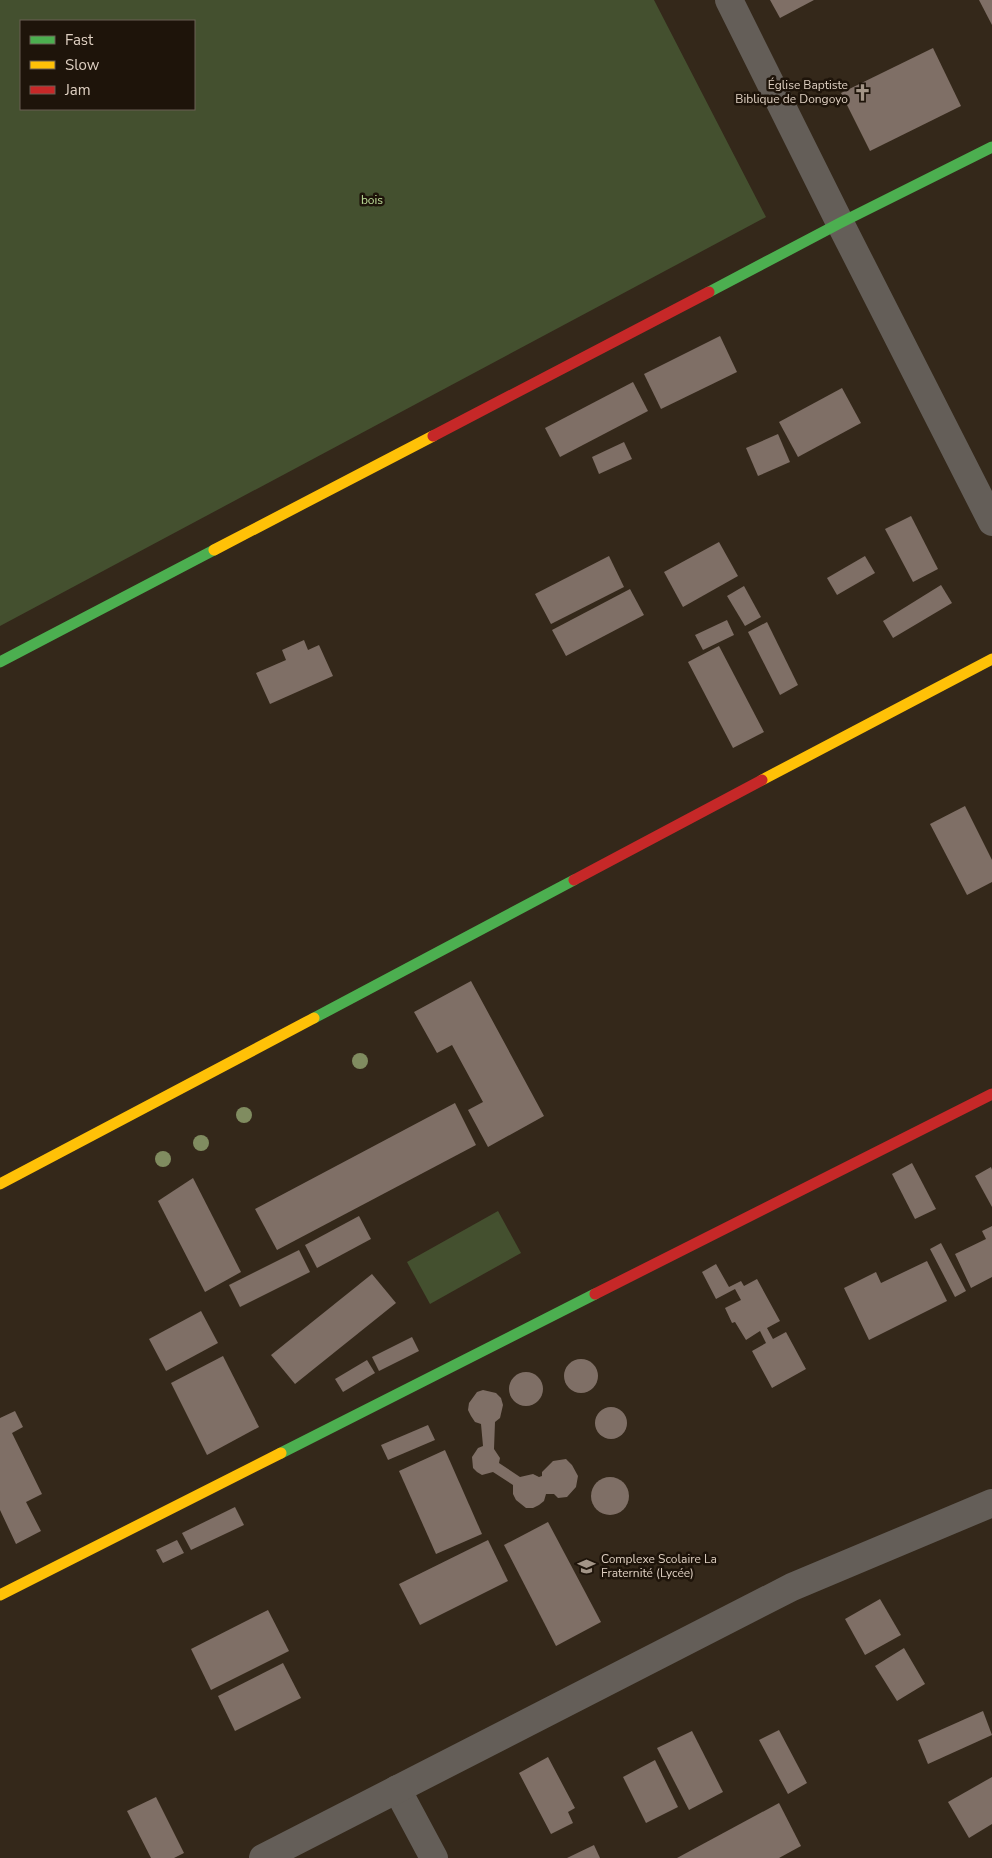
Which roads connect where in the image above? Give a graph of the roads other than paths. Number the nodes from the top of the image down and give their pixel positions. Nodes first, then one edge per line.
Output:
1 (729, 0) edge
2 (992, 147) edge
3 (840, 223) junction
4 (992, 522) edge
5 (992, 659) edge
6 (0, 662) edge
7 (992, 1094) edge
8 (0, 1184) edge
9 (992, 1503) edge
10 (0, 1595) edge
11 (397, 1789) junction
12 (263, 1858) edge
13 (434, 1858) edge

1 - 3 street
2 - 3 street
3 - 4 street
3 - 6 street
5 - 8 street
7 - 10 street
9 - 11 street
11 - 12 street
11 - 13 street

